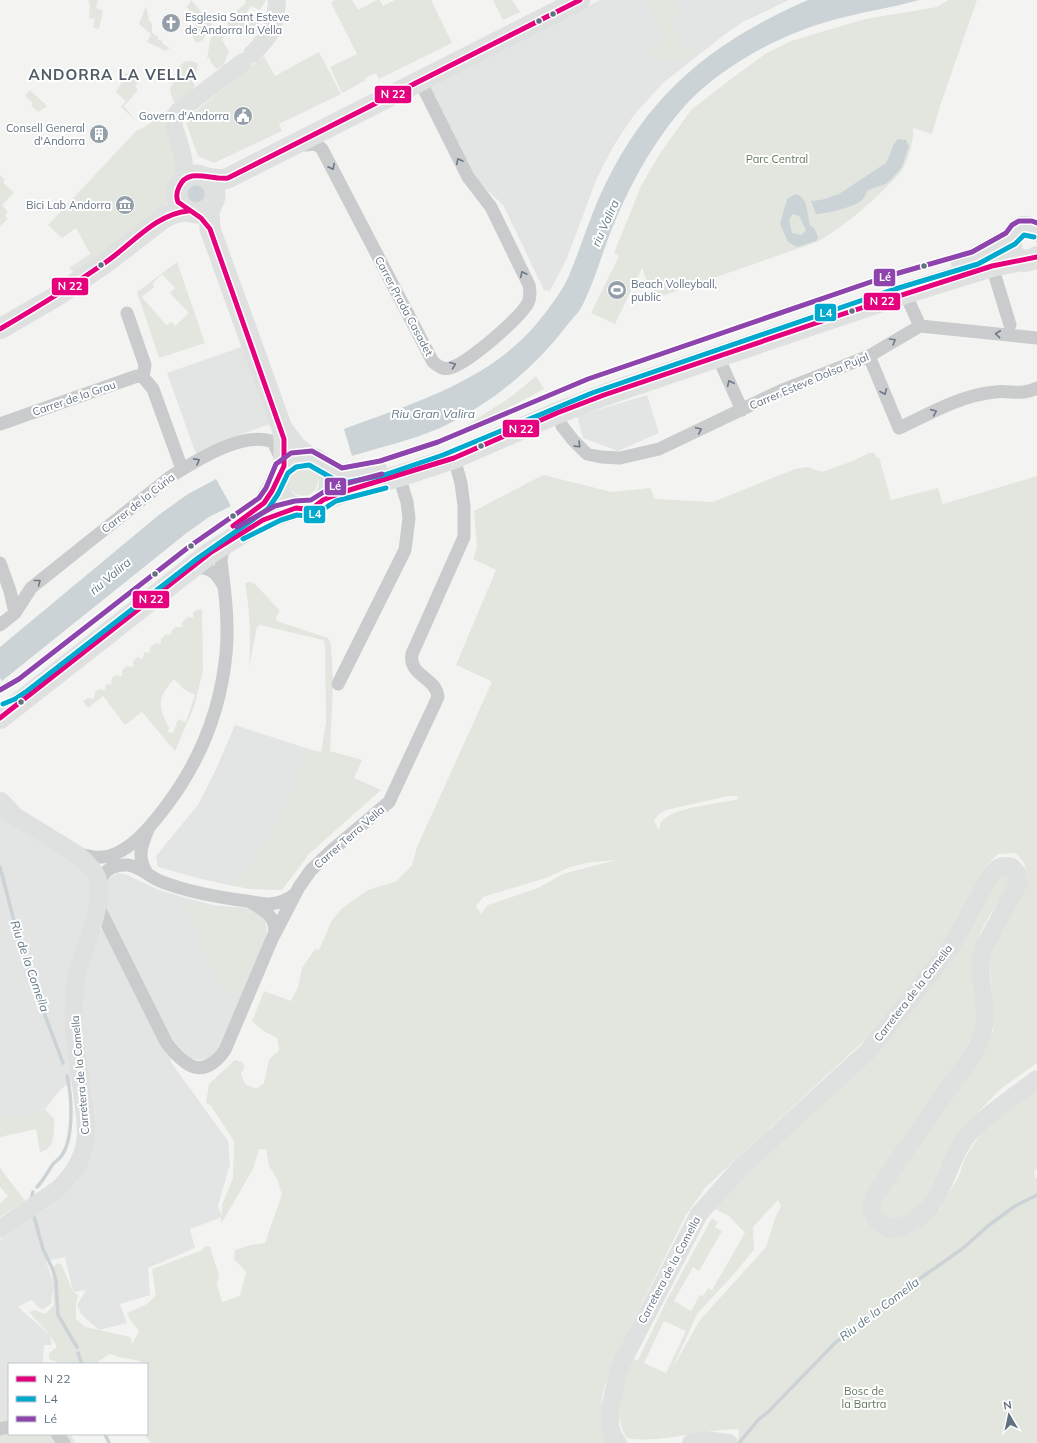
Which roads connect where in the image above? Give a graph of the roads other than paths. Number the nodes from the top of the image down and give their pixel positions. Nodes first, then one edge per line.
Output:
1 (277, 0) edge
2 (580, 0) edge
3 (420, 81) junction
4 (310, 140) junction
5 (185, 161) junction
6 (179, 189) junction
7 (202, 197) junction
8 (166, 217) junction
9 (210, 229) junction
10 (1028, 229) edge
11 (1029, 258) edge
12 (992, 266) junction
13 (905, 293) junction
14 (127, 313) dead end
15 (1010, 325) dead end
16 (920, 326) junction
17 (0, 329) edge
18 (1037, 338) edge
19 (869, 356) junction
20 (718, 357) junction
21 (144, 374) junction
22 (1037, 388) edge
23 (742, 410) junction
24 (557, 413) junction
25 (0, 424) edge
26 (282, 428) junction
27 (454, 458) junction
28 (316, 461) junction
29 (182, 469) junction
30 (281, 472) junction
31 (399, 476) junction
32 (323, 500) junction
33 (296, 508) junction
34 (233, 537) junction
35 (0, 563) edge
36 (182, 574) junction
37 (225, 588) junction
38 (15, 613) junction
39 (0, 625) edge
40 (338, 684) dead end
41 (0, 698) edge
42 (0, 718) edge
43 (3, 807) edge
44 (150, 826) junction
45 (73, 852) junction
46 (109, 856) junction
47 (148, 875) junction
48 (99, 885) junction
49 (295, 894) junction
50 (241, 900) junction
51 (98, 906) junction
52 (272, 939) junction
53 (1037, 1079) edge
54 (0, 1229) edge
55 (58, 1435) edge
56 (64, 1443) edge
57 (618, 1443) edge
58 (691, 1443) edge
59 (729, 1443) edge

1 - 5 main road
2 - 3 main road
3 - 4 main road
4 -> 3 street, Carrer Prada Casadet
4 - 7 main road
4 - 9 main road
5 - 6 main road
5 - 7 main road
6 - 7 main road
6 - 7 main road
6 - 8 main road
7 - 8 main road
7 - 9 main road
8 - 17 main road
9 - 26 main road
10 - 11 highway
10 - 28 highway
11 - 12 highway
12 - 13 highway
12 - 15 street
13 - 16 street
13 - 20 highway
14 - 21 street
18 -> 16 street
19 -> 16 street, Carrer Esteve Dolsa Pujal
19 -> 22 street
19 - 23 street, Carrer Esteve Dolsa Pujal
23 -> 20 street
20 - 24 highway
21 - 25 street, Carrer de la Grau
21 - 29 street
24 -> 23 street, Carrer Esteve Dolsa Pujal
24 - 27 highway
26 - 28 main road
26 - 30 main road
27 - 31 highway
27 - 49 street, Carrer Terra Vella
28 - 30 highway
28 - 32 highway
29 -> 30 street, Carrer de la Cúria
38 -> 29 street, Carrer de la Cúria
30 - 33 highway
30 - 41 highway
31 - 32 highway
31 - 40 street
32 - 33 highway
33 - 34 highway
34 - 36 highway
34 - 37 street
35 - 38 street
36 - 37 street
36 - 42 highway
37 - 44 street
38 - 39 street, Carrer de la Cúria
43 - 45 main road, Carretera de la Comella
44 - 46 street
44 - 47 street
45 - 46 street
45 - 48 main road, Carretera de la Comella
46 - 47 street
47 - 48 street
47 - 50 street
48 - 51 main road, Carretera de la Comella
49 - 50 street
49 - 52 street, Carrer Terra Vella
50 - 52 street
51 - 52 street, Carrer Terra Vella
51 - 54 main road, Carretera de la Comella
53 - 57 main road, Carretera de la Comella
55 - 56 street
58 - 59 main road

